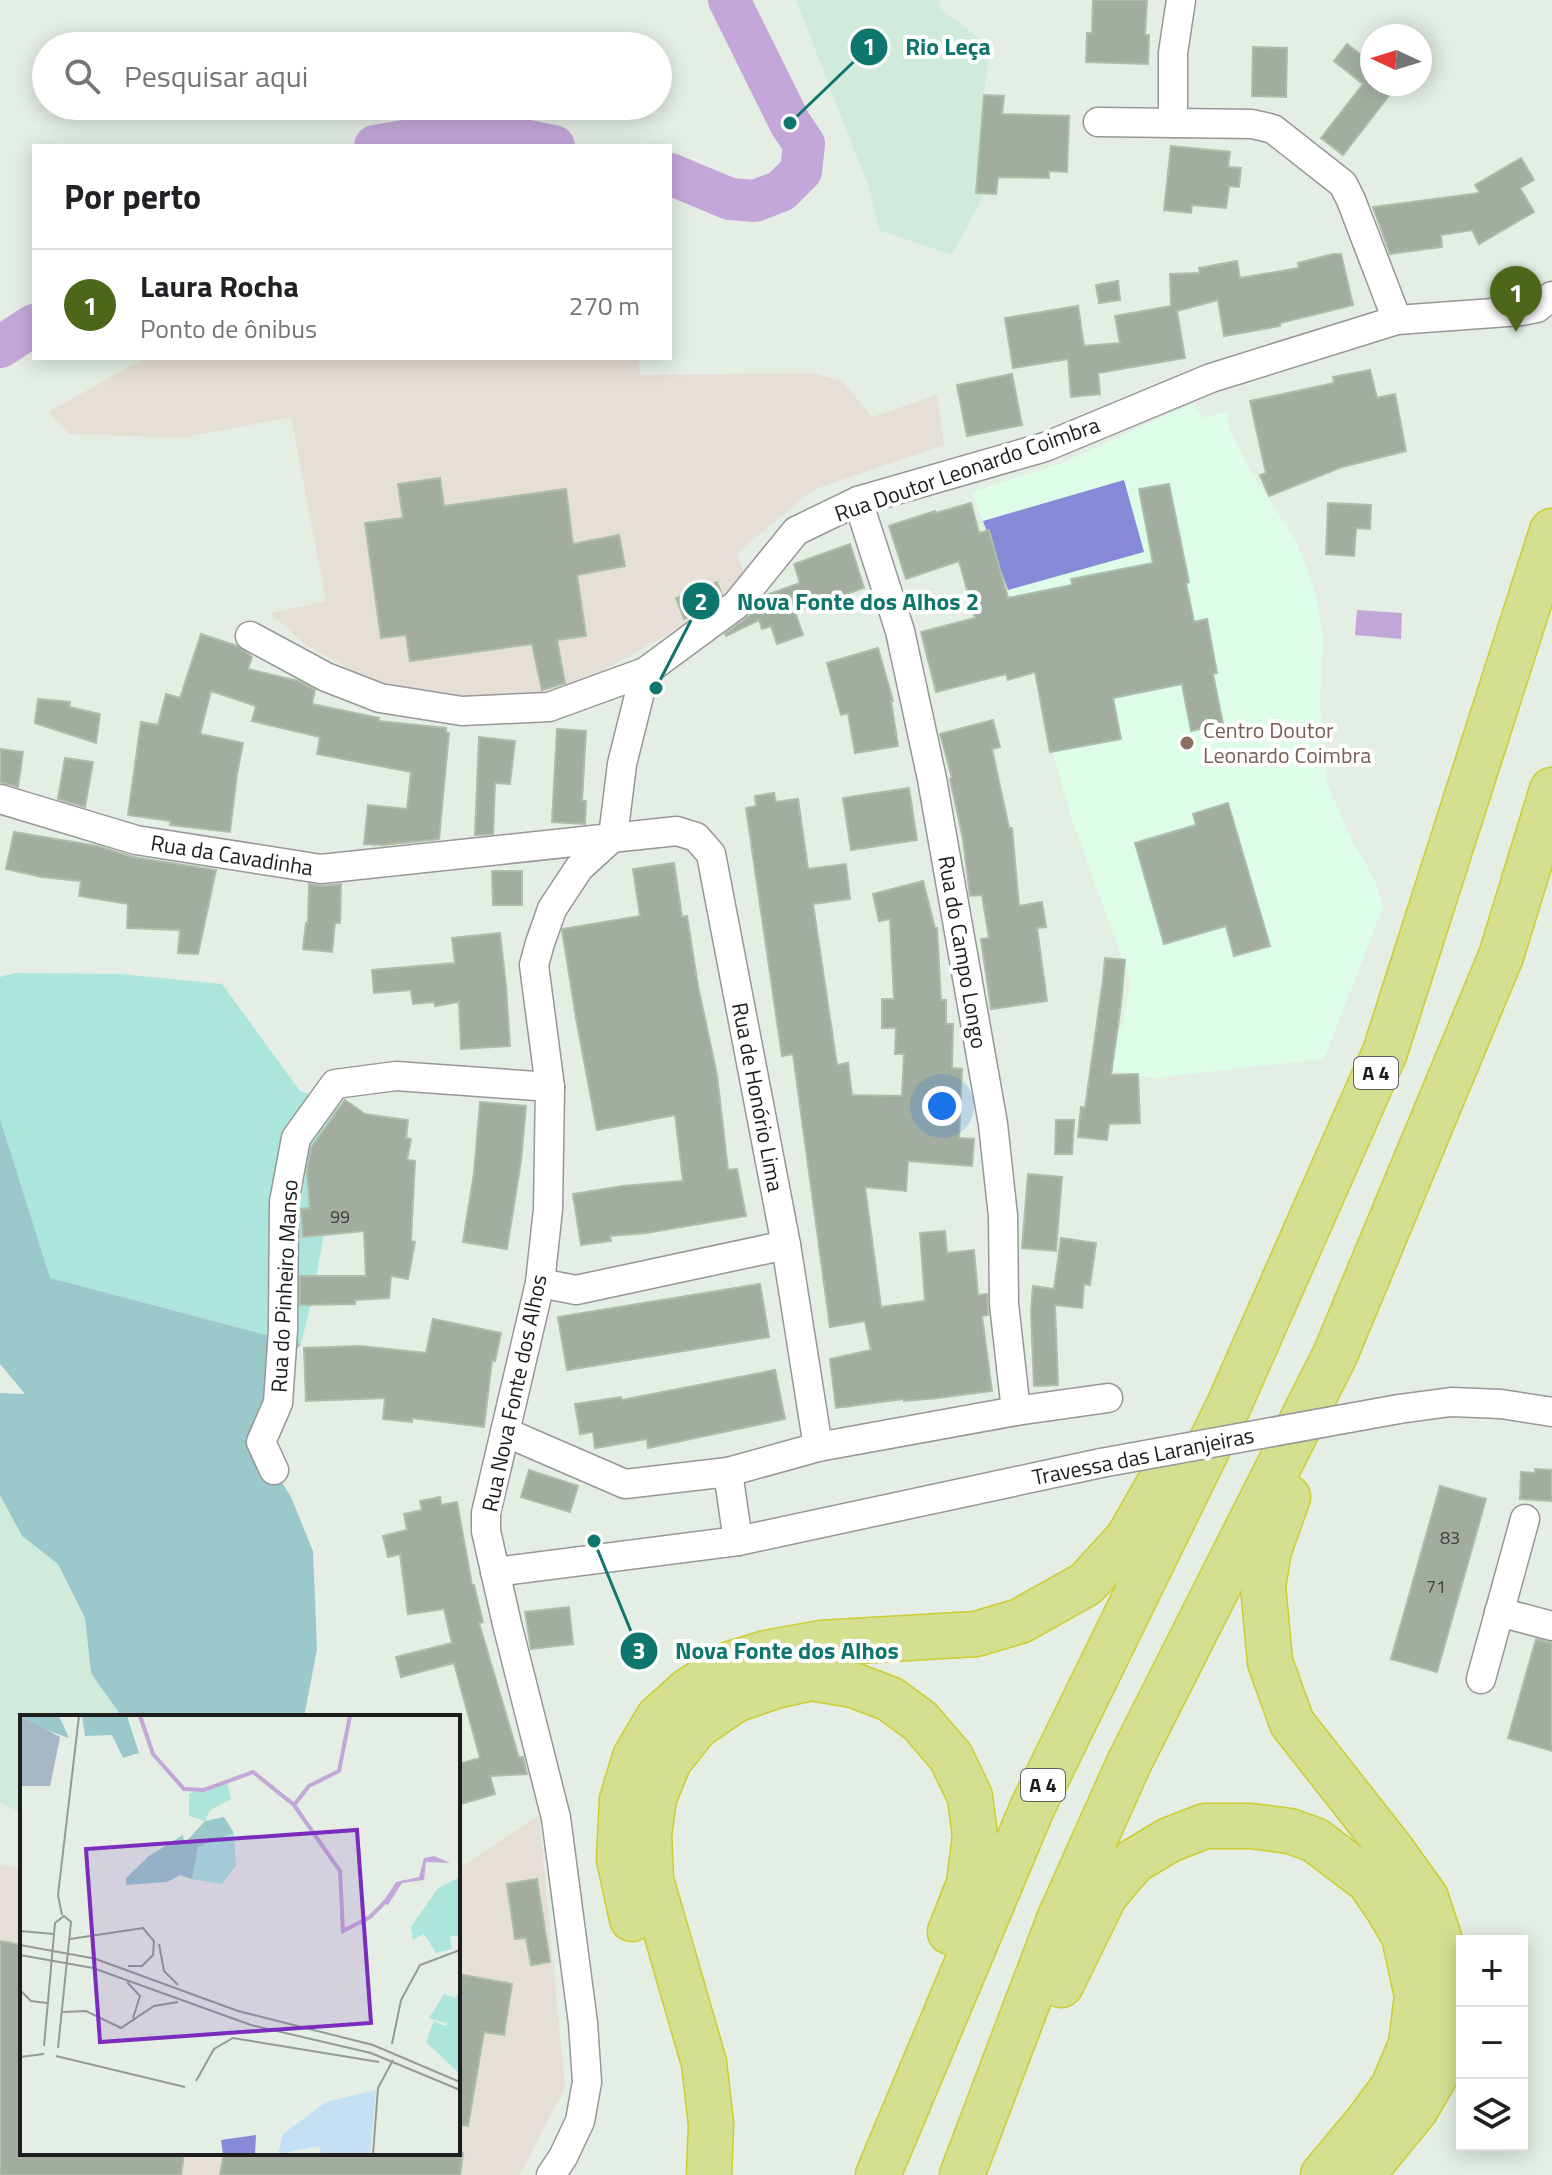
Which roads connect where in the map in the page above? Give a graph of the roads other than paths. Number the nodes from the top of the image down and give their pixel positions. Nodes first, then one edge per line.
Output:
1 (1181, 0) edge
2 (1098, 122) dead end
3 (1173, 123) junction
4 (1552, 296) edge
5 (1397, 320) junction
6 (858, 501) junction
7 (1552, 531) edge
8 (250, 636) dead end
9 (645, 672) junction
10 (1552, 790) edge
11 (0, 799) edge
12 (613, 837) junction
13 (550, 1087) junction
14 (786, 1245) junction
15 (540, 1283) junction
16 (1335, 1355) junction
17 (1108, 1398) dead end
18 (1229, 1405) junction
19 (1016, 1411) junction
20 (1552, 1412) edge
21 (505, 1432) junction
22 (818, 1447) junction
23 (274, 1470) dead end
24 (728, 1472) junction
25 (1525, 1519) dead end
26 (738, 1541) junction
27 (495, 1572) junction
28 (1499, 1612) junction
29 (1552, 1626) edge
30 (1481, 1679) dead end
31 (1002, 2069) junction
32 (551, 2175) edge
33 (683, 2175) edge
34 (709, 2175) edge
35 (878, 2175) edge
36 (962, 2175) edge
37 (1323, 2175) edge
38 (1362, 2175) edge

1 - 3 street
2 - 3 street
3 - 5 street
4 - 5 street, Rua Doutor Leonardo Coimbra
5 - 6 street, Rua Doutor Leonardo Coimbra
6 - 9 street, Rua Doutor Leonardo Coimbra
6 - 19 street, Rua do Campo Longo
7 - 18 highway, A 4
8 - 9 street, Rua Doutor Leonardo Coimbra
9 - 12 street
10 - 16 highway
11 - 12 street, Rua da Cavadinha
12 - 13 street, Rua Nova Fonte dos Alhos
12 - 14 street, Rua de Honório Lima
13 - 15 street, Rua Nova Fonte dos Alhos
13 - 23 street, Rua do Pinheiro Manso
14 - 15 street
14 - 22 street, Rua de Honório Lima
15 - 21 street, Rua Nova Fonte dos Alhos
16 - 31 highway
16 - 38 highway
17 - 19 street
18 - 33 highway
18 - 35 highway, A 4
19 - 22 street
20 - 26 street, Travessa das Laranjeiras, bridge
21 - 24 street
21 - 27 street, Rua Nova Fonte dos Alhos
22 - 24 street
24 - 26 street
25 - 28 street
26 - 27 street, Travessa das Laranjeiras
27 - 32 street, Rua Nova Fonte dos Alhos
28 - 29 street
28 - 30 street
31 - 36 highway
31 - 37 highway
34 - 35 highway

